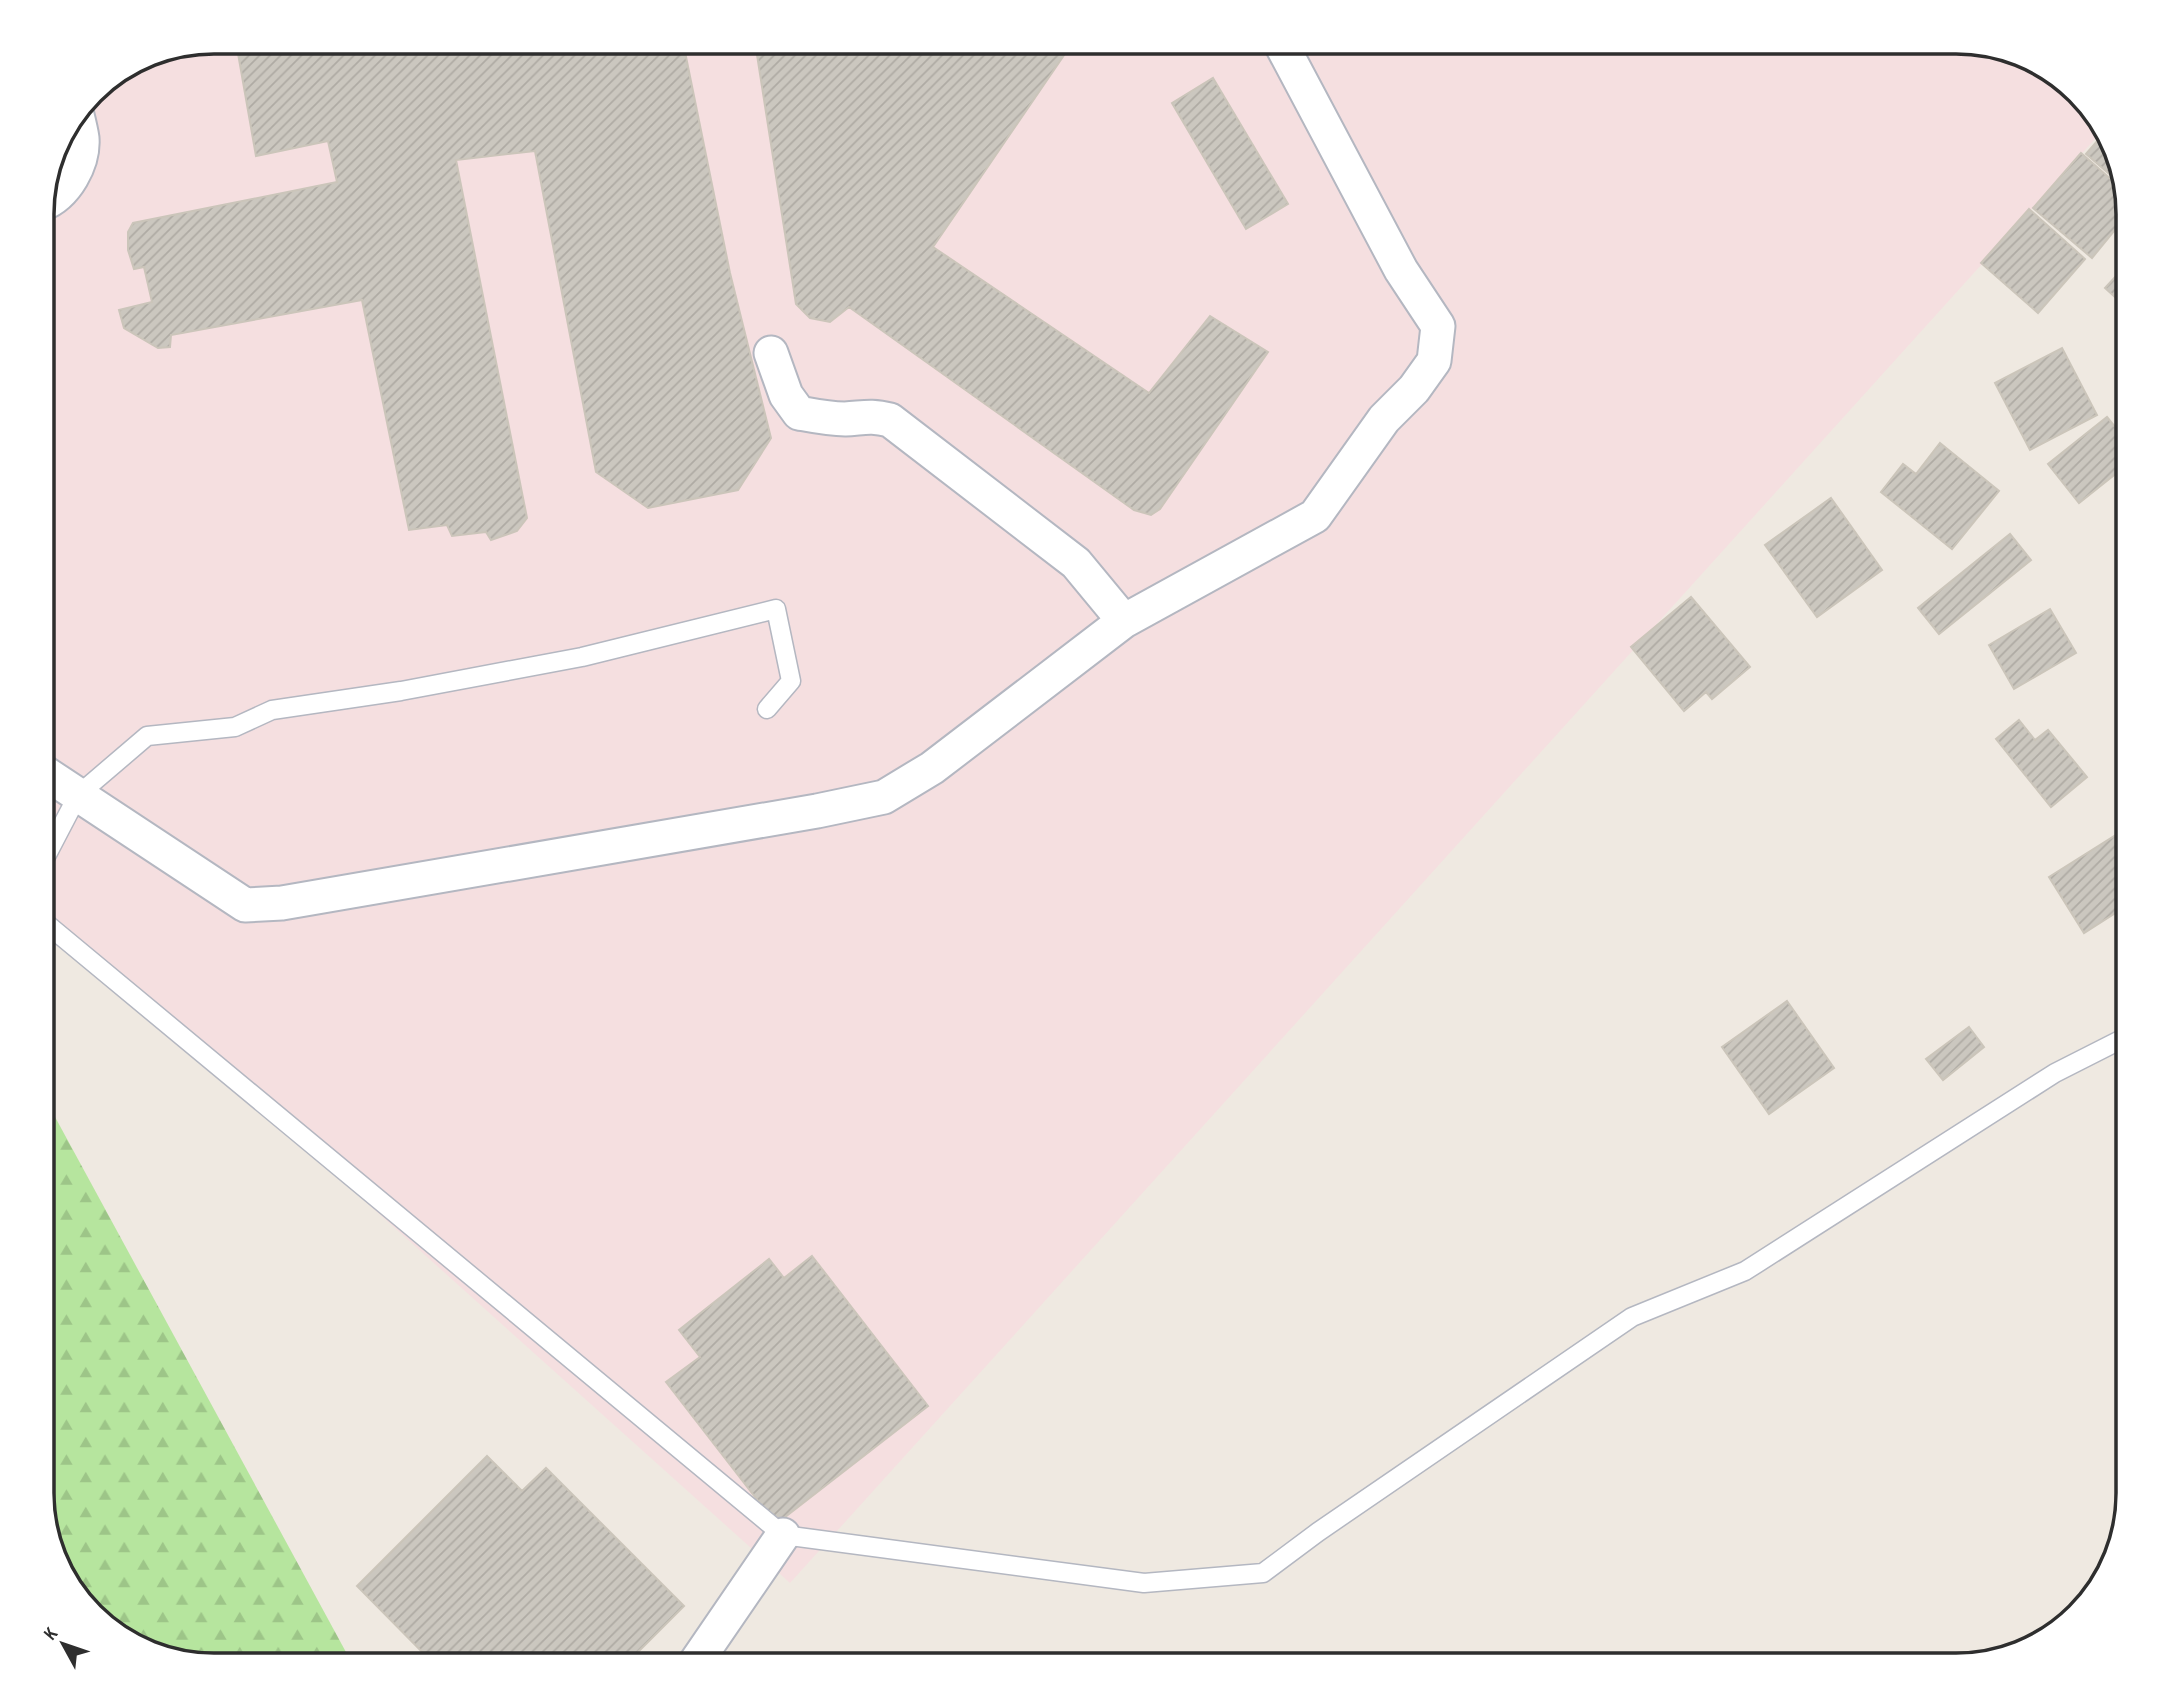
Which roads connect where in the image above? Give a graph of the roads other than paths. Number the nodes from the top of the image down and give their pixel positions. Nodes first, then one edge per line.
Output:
1 (1286, 54) edge
2 (79, 128) edge
3 (56, 194) edge
4 (771, 353) dead end
5 (1124, 621) junction
6 (767, 709) dead end
7 (55, 780) edge
8 (78, 795) junction
9 (55, 839) edge
10 (55, 931) edge
11 (2116, 1042) edge
12 (783, 1535) junction
13 (702, 1653) edge

1 - 5 street
2 - 3 street
4 - 5 street
5 - 8 street
6 - 8 lane
7 - 8 street
8 - 9 lane
10 - 12 lane
11 - 12 lane
12 - 13 street

